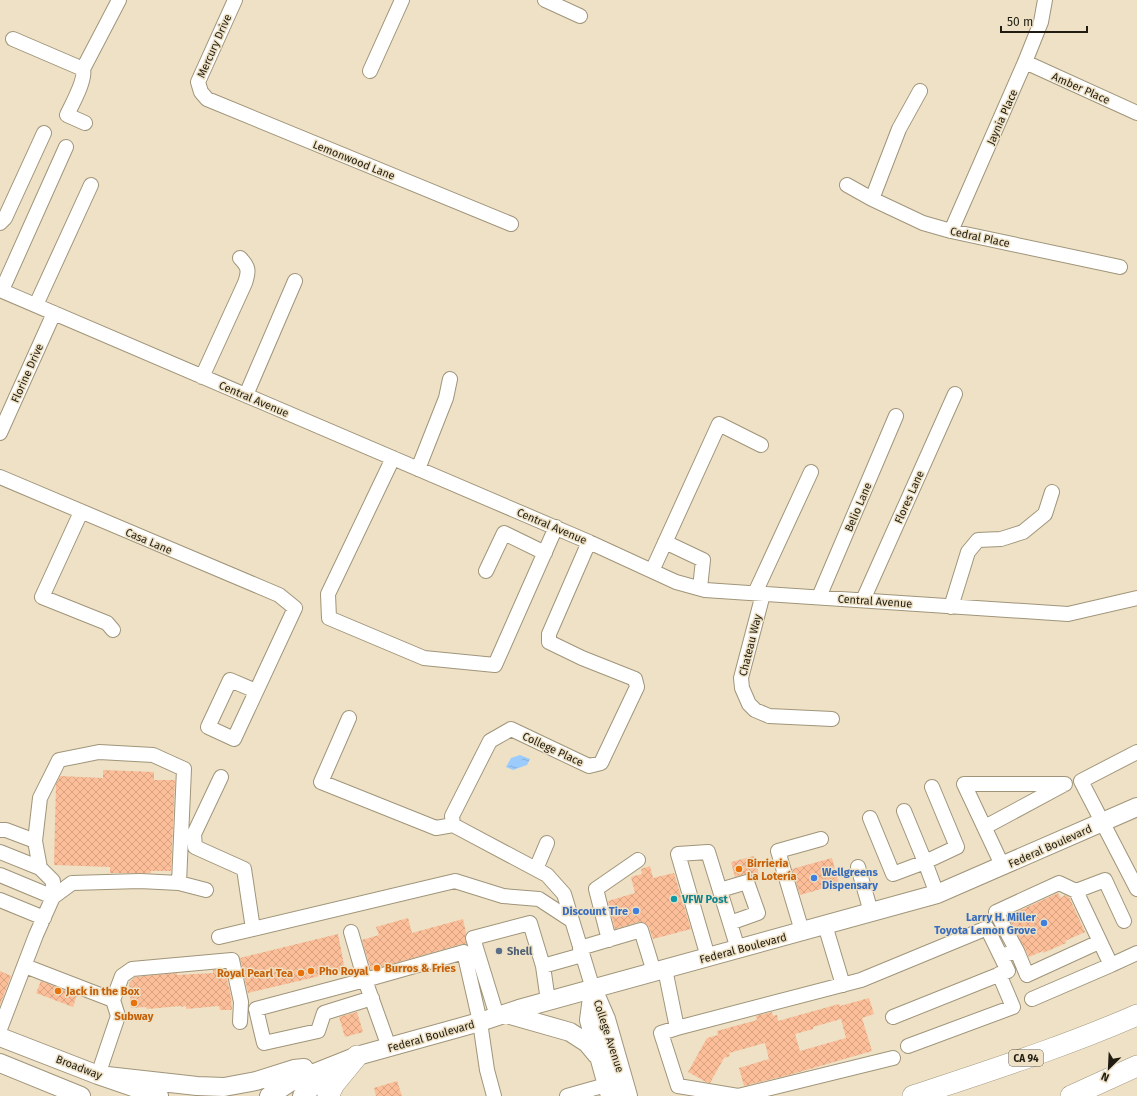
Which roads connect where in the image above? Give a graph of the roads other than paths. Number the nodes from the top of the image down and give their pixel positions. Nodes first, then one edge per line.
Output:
1 (119, 0) edge
2 (235, 0) edge
3 (402, 0) edge
4 (545, 0) edge
5 (1045, 0) edge
6 (580, 16) dead end
7 (13, 39) dead end
8 (1026, 62) junction
9 (83, 69) junction
10 (370, 71) dead end
11 (920, 91) dead end
12 (201, 92) joint
13 (1137, 113) edge
14 (85, 123) dead end
15 (44, 133) dead end
16 (66, 148) dead end
17 (91, 185) dead end
18 (846, 185) dead end
19 (872, 199) junction
20 (0, 222) edge
21 (511, 224) dead end
22 (951, 231) junction
23 (240, 258) dead end
24 (1120, 267) dead end
25 (294, 281) dead end
26 (1, 290) edge
27 (36, 306) junction
28 (54, 314) junction
29 (202, 377) junction
30 (450, 379) dead end
31 (955, 394) dead end
32 (246, 395) junction
33 (896, 416) dead end
34 (0, 433) edge
35 (761, 445) dead end
36 (393, 458) junction
37 (418, 469) junction
38 (811, 472) dead end
39 (0, 477) edge
40 (1052, 492) dead end
41 (81, 512) junction
42 (556, 527) junction
43 (589, 542) junction
44 (665, 542) junction
45 (545, 553) junction
46 (486, 571) dead end
47 (652, 571) junction
48 (700, 588) junction
49 (759, 594) junction
50 (820, 597) junction
51 (1137, 598) edge
52 (863, 600) junction
53 (951, 606) junction
54 (113, 630) dead end
55 (256, 691) dead end
56 (349, 718) dead end
57 (832, 719) dead end
58 (1137, 752) edge
59 (221, 777) dead end
60 (932, 787) dead end
61 (1137, 807) edge
62 (904, 812) dead end
63 (870, 818) dead end
64 (1103, 822) junction
65 (453, 825) junction
66 (984, 827) junction
67 (0, 830) edge
68 (821, 839) dead end
69 (35, 842) junction
70 (547, 843) dead end
71 (0, 852) edge
72 (638, 860) dead end
73 (925, 862) junction
74 (858, 867) dead end
75 (1003, 867) junction
76 (40, 868) junction
77 (536, 869) junction
78 (0, 875) edge
79 (179, 884) junction
80 (1137, 889) edge
81 (206, 890) dead end
82 (720, 890) junction
83 (1076, 891) junction
84 (937, 894) junction
85 (53, 897) junction
86 (0, 900) edge
87 (871, 912) junction
88 (44, 918) junction
89 (572, 920) junction
90 (1124, 920) dead end
91 (730, 923) junction
92 (825, 925) junction
93 (253, 929) junction
94 (802, 931) junction
95 (351, 932) dead end
96 (219, 937) dead end
97 (609, 940) junction
98 (1099, 942) junction
99 (738, 949) junction
100 (581, 951) junction
101 (1017, 951) junction
102 (1137, 953) edge
103 (1001, 956) junction
104 (708, 957) junction
105 (1111, 965) junction
106 (25, 966) junction
107 (543, 966) junction
108 (659, 971) junction
109 (999, 974) junction
110 (365, 980) junction
111 (843, 985) junction
112 (593, 989) junction
113 (372, 998) junction
114 (1032, 999) dead end
115 (113, 1000) junction
116 (548, 1002) junction
117 (502, 1015) junction
118 (1137, 1015) edge
119 (893, 1017) dead end
120 (240, 1022) dead end
121 (480, 1022) junction
122 (677, 1028) junction
123 (0, 1029) edge
124 (0, 1037) edge
125 (908, 1046) dead end
126 (389, 1047) junction
127 (598, 1056) junction
128 (893, 1058) dead end
129 (349, 1060) junction
130 (0, 1063) edge
131 (1128, 1070) edge
132 (98, 1075) junction
133 (608, 1090) edge
134 (76, 1095) edge
135 (159, 1096) edge
136 (269, 1096) edge
137 (302, 1096) edge
138 (328, 1096) edge
139 (494, 1096) edge
140 (567, 1096) edge
141 (628, 1096) edge
142 (912, 1096) edge
143 (1071, 1096) edge
144 (1090, 1096) edge

1 - 9 street
2 - 12 street, Mercury Drive
3 - 10 street
4 - 6 street
5 - 8 street, Jaynia Place
7 - 9 street
8 - 13 street, Amber Place
8 - 22 street, Jaynia Place
9 - 14 street
11 - 19 street
12 - 21 street, Lemonwood Lane
15 - 20 street
16 - 26 street
17 - 27 street
18 - 19 street, Cedral Place
19 - 22 street, Cedral Place
22 - 24 street, Cedral Place
23 - 29 street
25 - 32 street
26 - 27 street, Central Avenue
27 - 28 street, Central Avenue
28 - 29 street, Central Avenue
28 - 34 street, Florine Drive
29 - 32 street, Central Avenue
30 - 37 street
31 - 52 street, Flores Lane
32 - 36 street, Central Avenue
33 - 50 street, Belio Lane
35 - 44 street
36 - 37 street, Central Avenue
36 - 45 street
37 - 42 street, Central Avenue
38 - 49 street, Chateau Way
39 - 41 street, Casa Lane
40 - 53 street
41 - 54 street
41 - 55 street, Casa Lane
42 - 43 street, Central Avenue
42 - 45 street
43 - 47 street, Central Avenue
43 - 65 street, College Place
44 - 47 street
44 - 48 street
45 - 46 street
47 - 48 street, Central Avenue
48 - 49 street, Central Avenue
49 - 50 street, Central Avenue
49 - 57 street, Chateau Way
50 - 52 street, Central Avenue
51 - 53 street, Central Avenue
52 - 53 street, Central Avenue
56 - 65 street
58 - 64 street
59 - 93 street
60 - 73 street
61 - 64 main road, Federal Boulevard
62 - 73 street
63 - 73 street
64 - 75 main road, Federal Boulevard
64 - 80 street
65 - 77 street
66 - 66 street
66 - 75 street
67 - 69 street
68 - 94 street
69 - 76 street
69 - 79 street
70 - 77 street
71 - 76 street
72 - 97 street
73 - 84 street
74 - 87 street
75 - 84 main road, Federal Boulevard
76 - 85 street
77 - 89 street
78 - 85 street
79 - 81 street
79 - 85 street
82 - 91 street
82 - 91 street
82 - 104 street
83 - 90 street
83 - 98 street
83 - 101 street
84 - 87 main road, Federal Boulevard
85 - 88 street
86 - 88 street
87 - 92 main road, Federal Boulevard
88 - 106 street
89 - 93 street
89 - 100 street
91 - 99 street
92 - 94 main road, Federal Boulevard
92 - 111 street
93 - 96 street
94 - 99 main road, Federal Boulevard
95 - 110 street
97 - 100 street
97 - 108 street
98 - 101 street
98 - 105 street
99 - 104 main road, Federal Boulevard
100 - 107 street
100 - 112 street
101 - 103 street
102 - 105 street
103 - 109 street
103 - 111 street
104 - 108 main road, Federal Boulevard
105 - 114 street
106 - 115 street
106 - 123 street
107 - 116 street
107 - 117 street
108 - 112 main road, Federal Boulevard
108 - 122 street
109 - 119 street
109 - 125 street
110 - 113 street
110 - 113 street
110 - 121 street
111 - 122 street
112 - 116 main road, Federal Boulevard
112 - 127 main road, College Avenue
112 - 141 main road, College Avenue
113 - 126 street
115 - 120 street
115 - 132 street
116 - 117 main road, Federal Boulevard
117 - 121 main road, Federal Boulevard
117 - 127 main road
118 - 142 highway, CA 94
121 - 126 main road, Federal Boulevard
121 - 139 street
122 - 128 street
124 - 132 main road, Broadway
126 - 129 main road, Federal Boulevard
127 - 133 main road, College Avenue
129 - 132 main road
129 - 136 main road, Federal Boulevard
129 - 137 main road, Federal Boulevard
129 - 138 highway
130 - 134 main road
131 - 143 highway
131 - 144 highway
132 - 135 main road, Broadway
133 - 140 street

